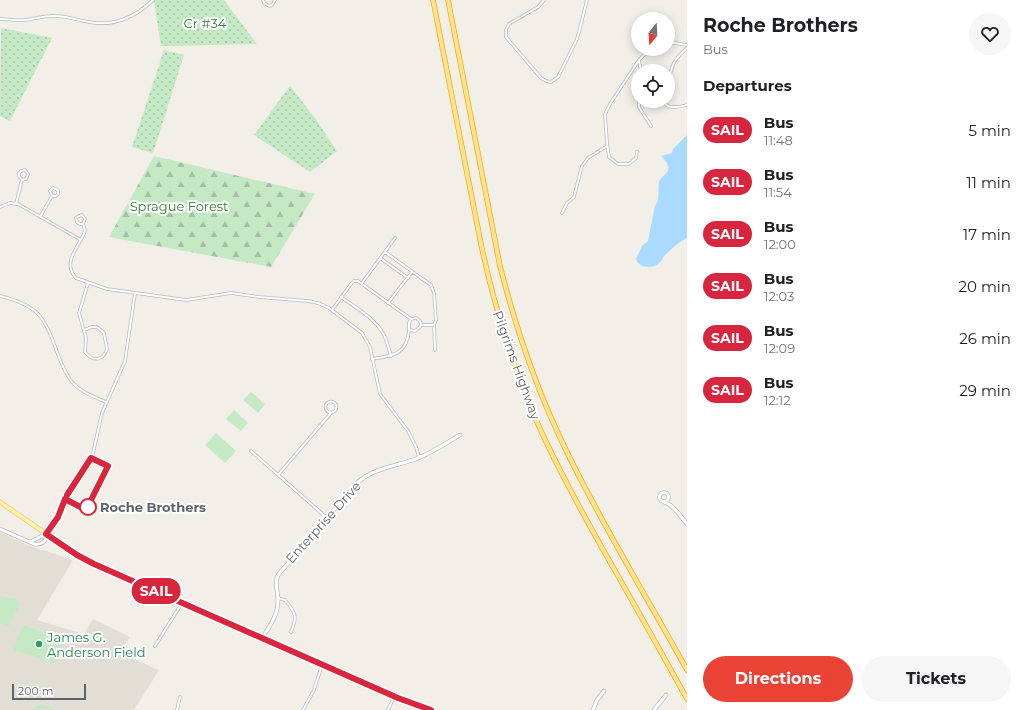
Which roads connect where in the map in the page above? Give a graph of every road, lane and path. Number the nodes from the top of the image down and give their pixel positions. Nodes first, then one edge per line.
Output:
1 (153, 0) edge
2 (263, 0) edge
3 (275, 0) edge
4 (433, 0) edge
5 (448, 0) edge
6 (544, 0) edge
7 (587, 0) edge
8 (0, 19) edge
9 (675, 42) edge
10 (687, 45) edge
11 (687, 48) edge
12 (643, 56) edge
13 (639, 60) junction
14 (640, 64) edge
15 (673, 64) edge
16 (687, 105) edge
17 (675, 106) edge
18 (639, 108) edge
19 (651, 126) dead end
20 (607, 146) junction
21 (637, 152) dead end
22 (22, 180) junction
23 (52, 196) junction
24 (16, 204) junction
25 (0, 206) edge
26 (562, 212) dead end
27 (40, 216) junction
28 (83, 224) junction
29 (395, 238) dead end
30 (81, 240) junction
31 (385, 252) junction
32 (380, 258) junction
33 (412, 272) junction
34 (408, 278) junction
35 (88, 283) junction
36 (362, 283) junction
37 (135, 293) junction
38 (0, 296) edge
39 (341, 297) junction
40 (388, 303) junction
41 (332, 310) junction
42 (411, 319) junction
43 (421, 325) junction
44 (434, 325) junction
45 (84, 330) junction
46 (409, 330) junction
47 (435, 350) dead end
48 (391, 356) junction
49 (372, 359) junction
50 (106, 402) junction
51 (331, 413) junction
52 (460, 435) dead end
53 (251, 451) dead end
54 (419, 458) junction
55 (278, 475) junction
56 (668, 498) junction
57 (0, 502) edge
58 (664, 502) junction
59 (672, 507) junction
60 (327, 518) junction
61 (687, 524) edge
62 (0, 528) edge
63 (46, 534) junction
64 (30, 542) junction
65 (278, 598) junction
66 (182, 603) junction
67 (292, 632) dead end
68 (262, 638) junction
69 (155, 646) dead end
70 (323, 664) junction
71 (687, 670) edge
72 (604, 692) dead end
73 (666, 695) dead end
74 (394, 696) junction
75 (180, 697) dead end
76 (687, 699) edge
77 (177, 710) edge
78 (303, 710) edge
79 (388, 710) edge
80 (431, 710) edge
81 (593, 710) edge
82 (654, 710) edge

1 - 8 street
2 - 3 street
4 - 76 highway, Pilgrims Highway
5 - 71 highway, Pilgrims Highway
6 - 7 street
9 - 10 street
11 - 15 street
12 - 13 street
13 - 14 street
13 - 20 street
16 - 17 street
18 - 19 street
20 - 21 street
20 - 26 street
22 - 22 street
22 - 24 street
23 - 23 street
23 - 27 street
24 - 25 street
24 - 27 street
27 - 30 street
28 - 28 street
28 - 30 street
29 - 31 street
30 - 35 street
31 - 32 street
31 - 33 street
32 - 34 street
32 - 36 street
33 - 34 street
33 - 44 street
34 - 40 street
35 - 37 street
35 - 45 street
36 - 39 street
36 - 40 street
37 - 41 street
37 - 50 street
38 - 50 street
39 - 41 street
39 - 48 street
40 - 42 street
41 - 49 street
42 - 43 street
42 - 46 street
43 - 44 street
43 - 46 street
44 - 47 street
45 - 45 street
46 - 48 street
48 - 49 street
49 - 54 street
50 - 63 street
51 - 51 street
51 - 55 street
52 - 54 street, Enterprise Drive
53 - 55 street
54 - 60 street, Enterprise Drive
55 - 60 street
56 - 58 street
56 - 58 street
56 - 59 street
57 - 63 main road
58 - 59 street
59 - 61 street
60 - 65 street, Enterprise Drive
62 - 64 street
63 - 64 street
63 - 64 street
63 - 66 main road
65 - 67 street
65 - 68 street, Enterprise Drive
66 - 68 main road
66 - 69 street
68 - 70 main road
70 - 74 main road
70 - 78 street
72 - 81 street
73 - 82 street
74 - 79 street
74 - 80 main road
75 - 77 street

